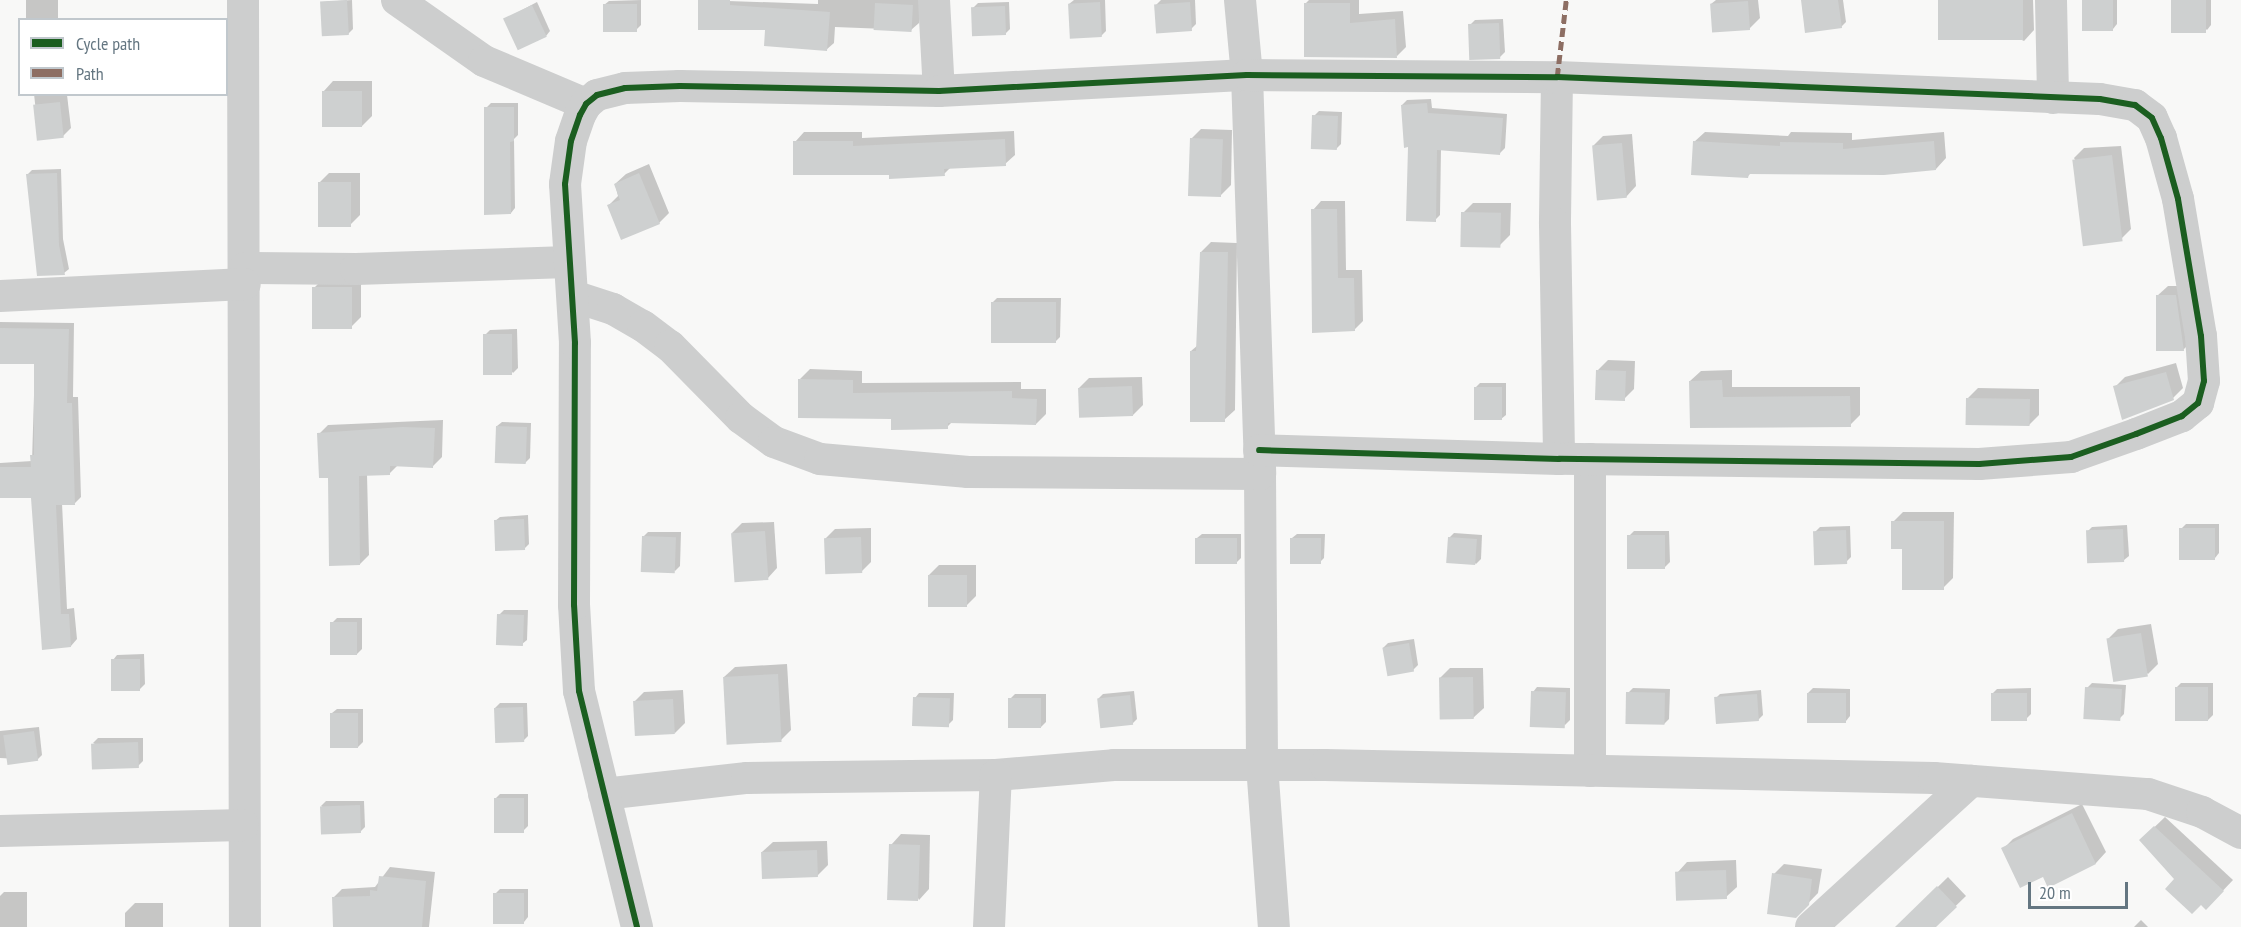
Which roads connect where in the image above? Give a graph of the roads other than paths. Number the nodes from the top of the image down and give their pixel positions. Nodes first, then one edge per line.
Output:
1 (243, 0) edge
2 (397, 0) edge
3 (934, 0) edge
4 (1240, 0) edge
5 (2051, 0) edge
6 (1247, 75) junction
7 (1557, 77) junction
8 (939, 91) junction
9 (2053, 98) junction
10 (586, 104) junction
11 (568, 262) junction
12 (245, 276) junction
13 (0, 296) edge
14 (573, 296) junction
15 (1559, 459) junction
16 (1590, 459) junction
17 (1259, 462) junction
18 (1262, 765) junction
19 (1590, 771) junction
20 (996, 775) junction
21 (1971, 782) junction
22 (604, 794) junction
23 (243, 825) junction
24 (0, 831) edge
25 (2241, 833) edge
26 (245, 927) edge
27 (637, 927) edge
28 (989, 927) edge
29 (1274, 927) edge
30 (1811, 927) edge

1 - 12 street
2 - 10 street
3 - 8 street
4 - 6 street
5 - 9 street
6 - 7 street
6 - 8 street
6 - 17 street
7 - 9 street
7 - 15 street
8 - 10 street
9 - 16 street
10 - 11 street
11 - 12 street
11 - 14 street
12 - 13 street
12 - 23 street
14 - 17 street
14 - 22 street
15 - 16 street
15 - 17 street
16 - 19 street
17 - 18 street
18 - 19 street
18 - 20 street
18 - 29 street
19 - 21 street
20 - 22 street
20 - 28 street
21 - 25 street
21 - 30 street
22 - 27 street
23 - 24 street
23 - 26 street

